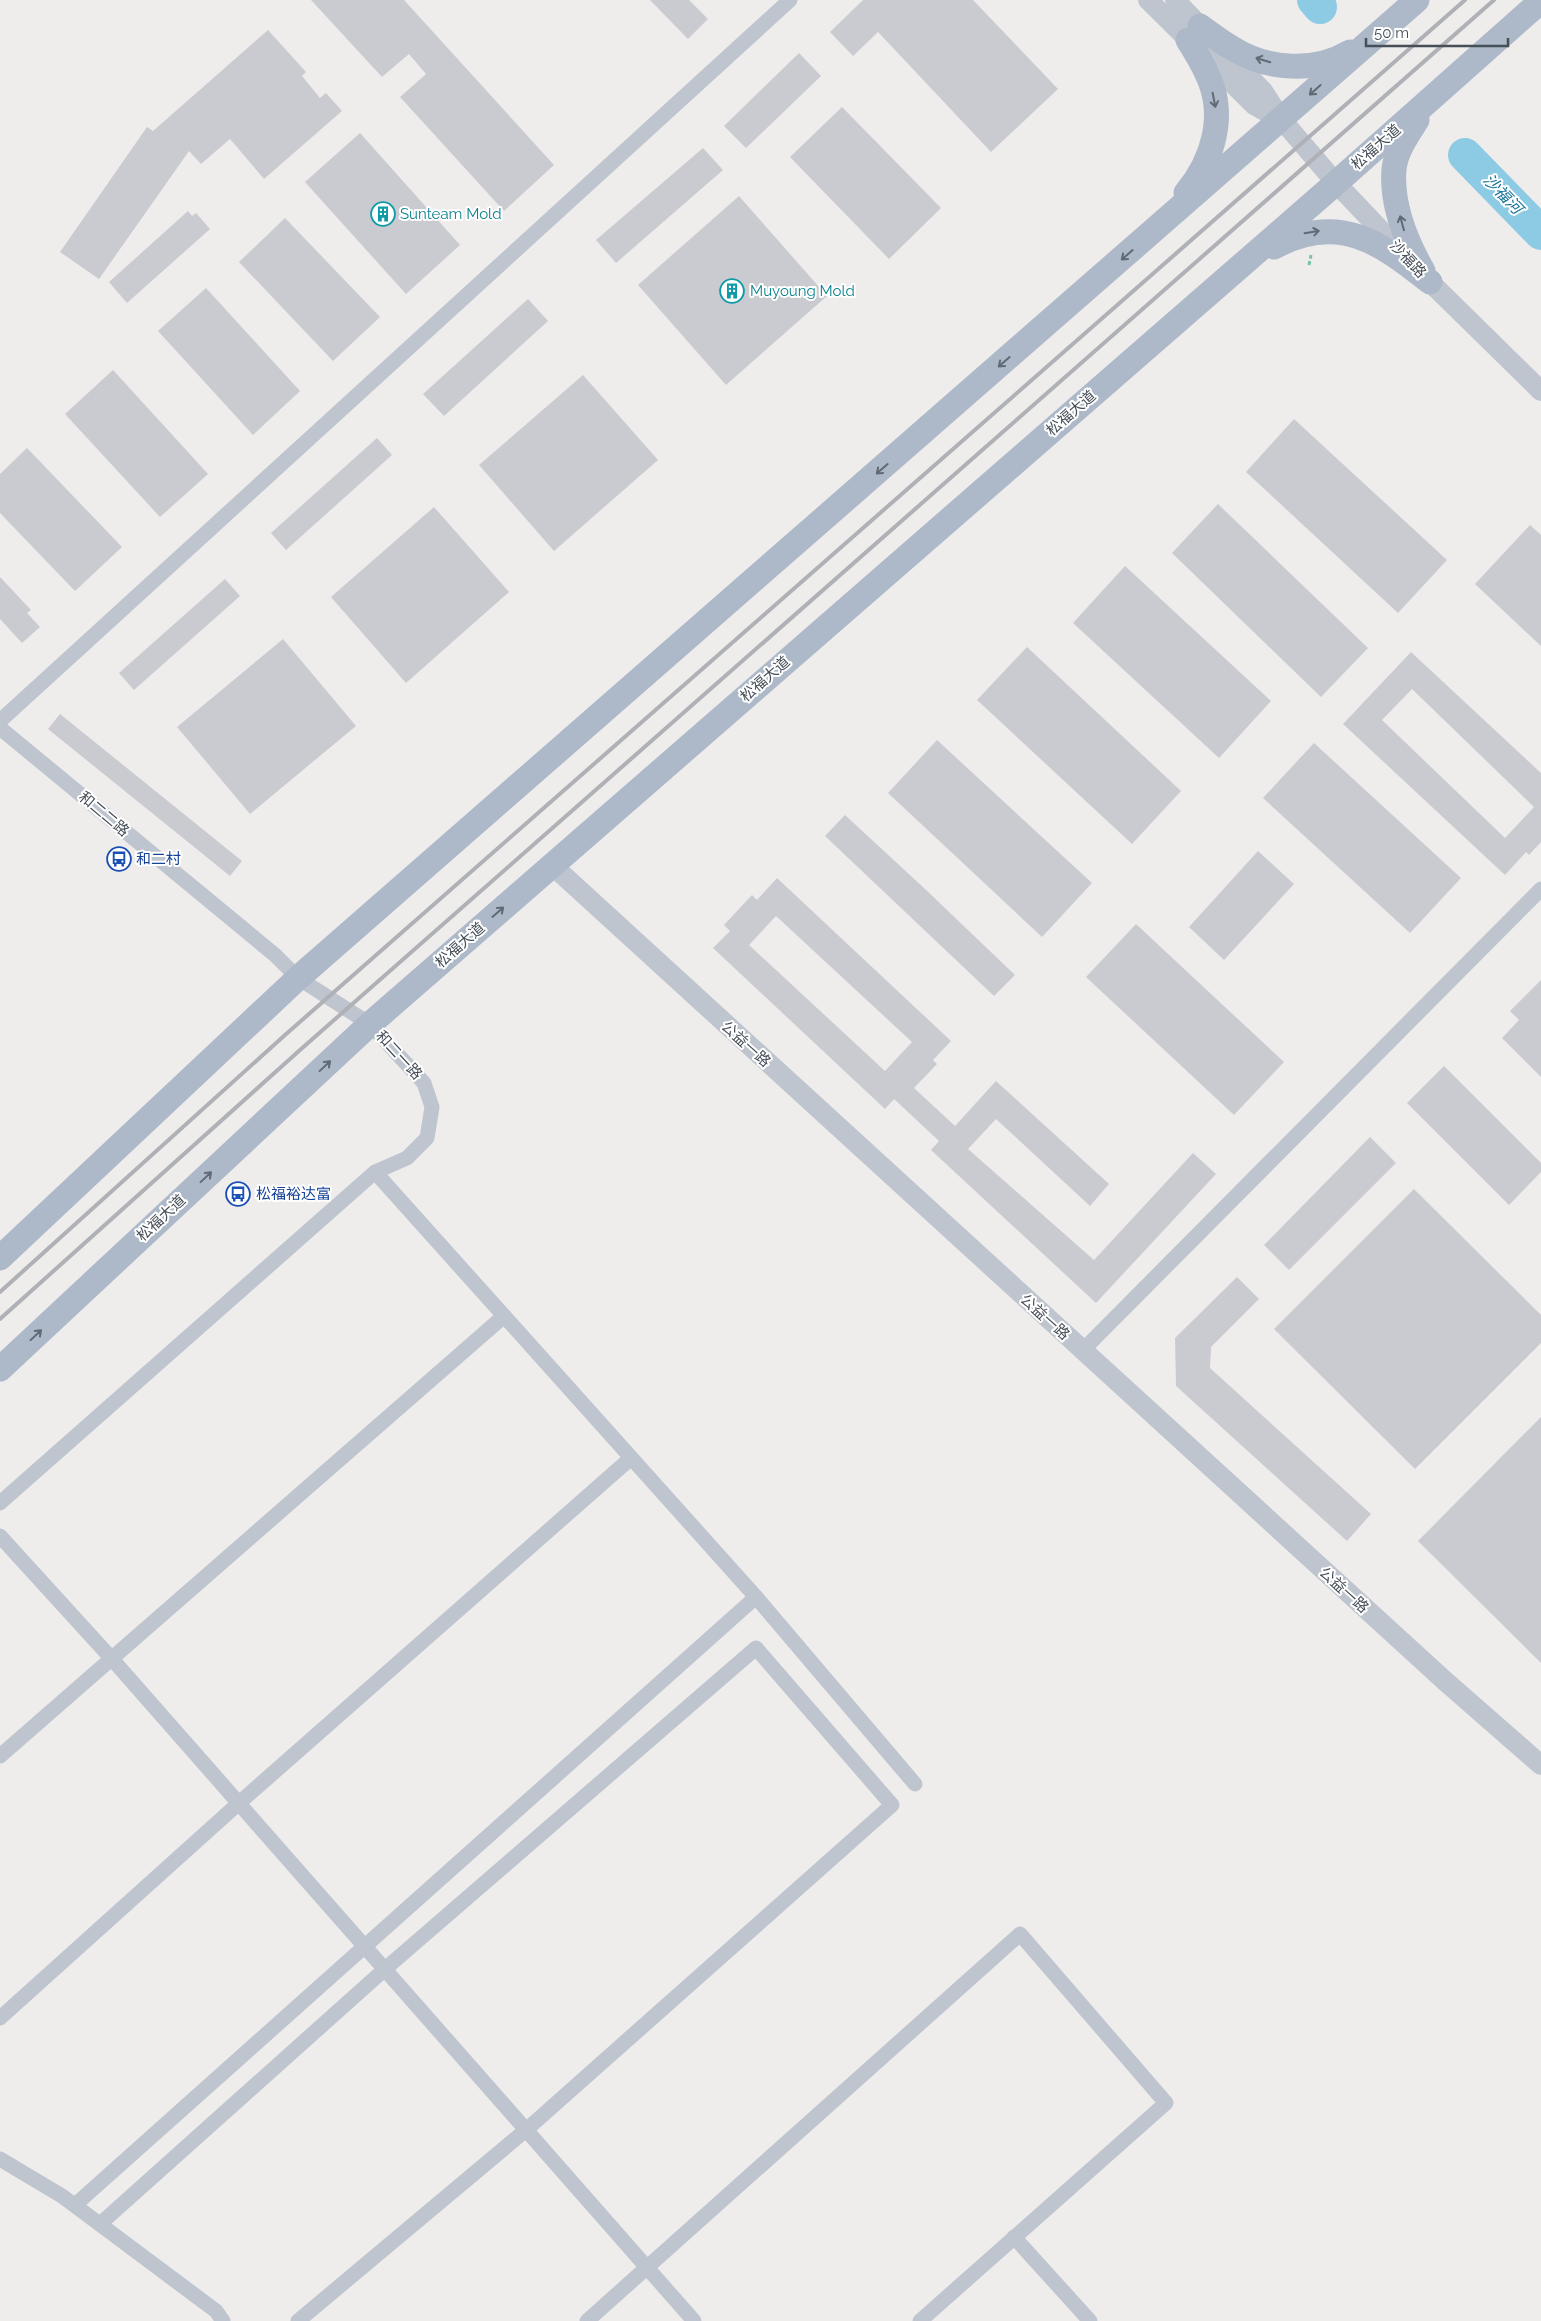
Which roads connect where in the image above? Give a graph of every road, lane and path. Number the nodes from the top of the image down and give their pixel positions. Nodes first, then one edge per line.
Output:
1 (790, 0) edge
2 (1148, 0) edge
3 (1175, 0) edge
4 (1417, 0) edge
5 (1541, 1) edge
6 (1194, 33) junction
7 (1374, 38) junction
8 (1438, 92) junction
9 (1282, 120) junction
10 (1336, 183) junction
11 (1155, 230) junction
12 (1224, 280) junction
13 (1430, 282) junction
14 (1541, 391) edge
15 (0, 721) edge
16 (0, 728) edge
17 (552, 866) junction
18 (1541, 889) edge
19 (298, 978) junction
20 (370, 1024) junction
21 (375, 1172) junction
22 (0, 1258) edge
23 (504, 1316) junction
24 (1082, 1351) junction
25 (0, 1369) edge
26 (631, 1458) junction
27 (0, 1503) edge
28 (0, 1536) edge
29 (756, 1597) junction
30 (112, 1659) junction
31 (0, 1756) edge
32 (1538, 1758) edge
33 (915, 1784) dead end
34 (239, 1804) junction
35 (365, 1947) junction
36 (385, 1969) junction
37 (0, 2018) edge
38 (526, 2130) junction
39 (0, 2159) edge
40 (75, 2205) junction
41 (100, 2224) junction
42 (1014, 2237) junction
43 (647, 2268) junction
44 (223, 2321) edge
45 (298, 2321) edge
46 (587, 2321) edge
47 (694, 2321) edge
48 (920, 2321) edge
49 (1090, 2321) edge

1 - 15 street
2 - 6 street, 沙福路
3 - 6 street, 沙福路
4 - 7 main road
5 - 8 main road, 松福大道
7 -> 6 main road
6 - 9 street, 沙福路
6 - 9 street, 沙福路
6 -> 11 main road
7 -> 9 main road
8 - 10 main road, 松福大道
13 -> 8 main road
9 - 10 street, 沙福路
9 - 11 main road
10 - 12 main road, 松福大道
10 - 13 street, 沙福路
11 -> 19 main road
12 -> 13 main road
12 - 17 main road, 松福大道
13 - 14 street, 沙福路
16 - 19 street, 和二二路
20 -> 17 main road, 松福大道
17 - 24 street, 公益一路
18 - 24 street
19 - 20 street, 和二一路
19 - 22 main road
20 - 21 street, 和二一路
25 -> 20 main road, 松福大道
21 - 23 street
21 - 27 street, 和二一路
23 - 26 street
23 - 30 street
24 - 32 street, 公益一路
26 - 29 street
26 - 34 street
28 - 30 street
29 - 33 street
29 - 35 street
30 - 31 street
30 - 34 street
34 - 35 street
34 - 37 street
35 - 36 street
35 - 40 street
36 - 38 street
36 - 38 street
36 - 41 street
38 - 43 street
38 - 45 street
39 - 40 street
40 - 41 street
41 - 44 street
42 - 43 street
42 - 48 street
42 - 49 street
43 - 46 street
43 - 47 street

